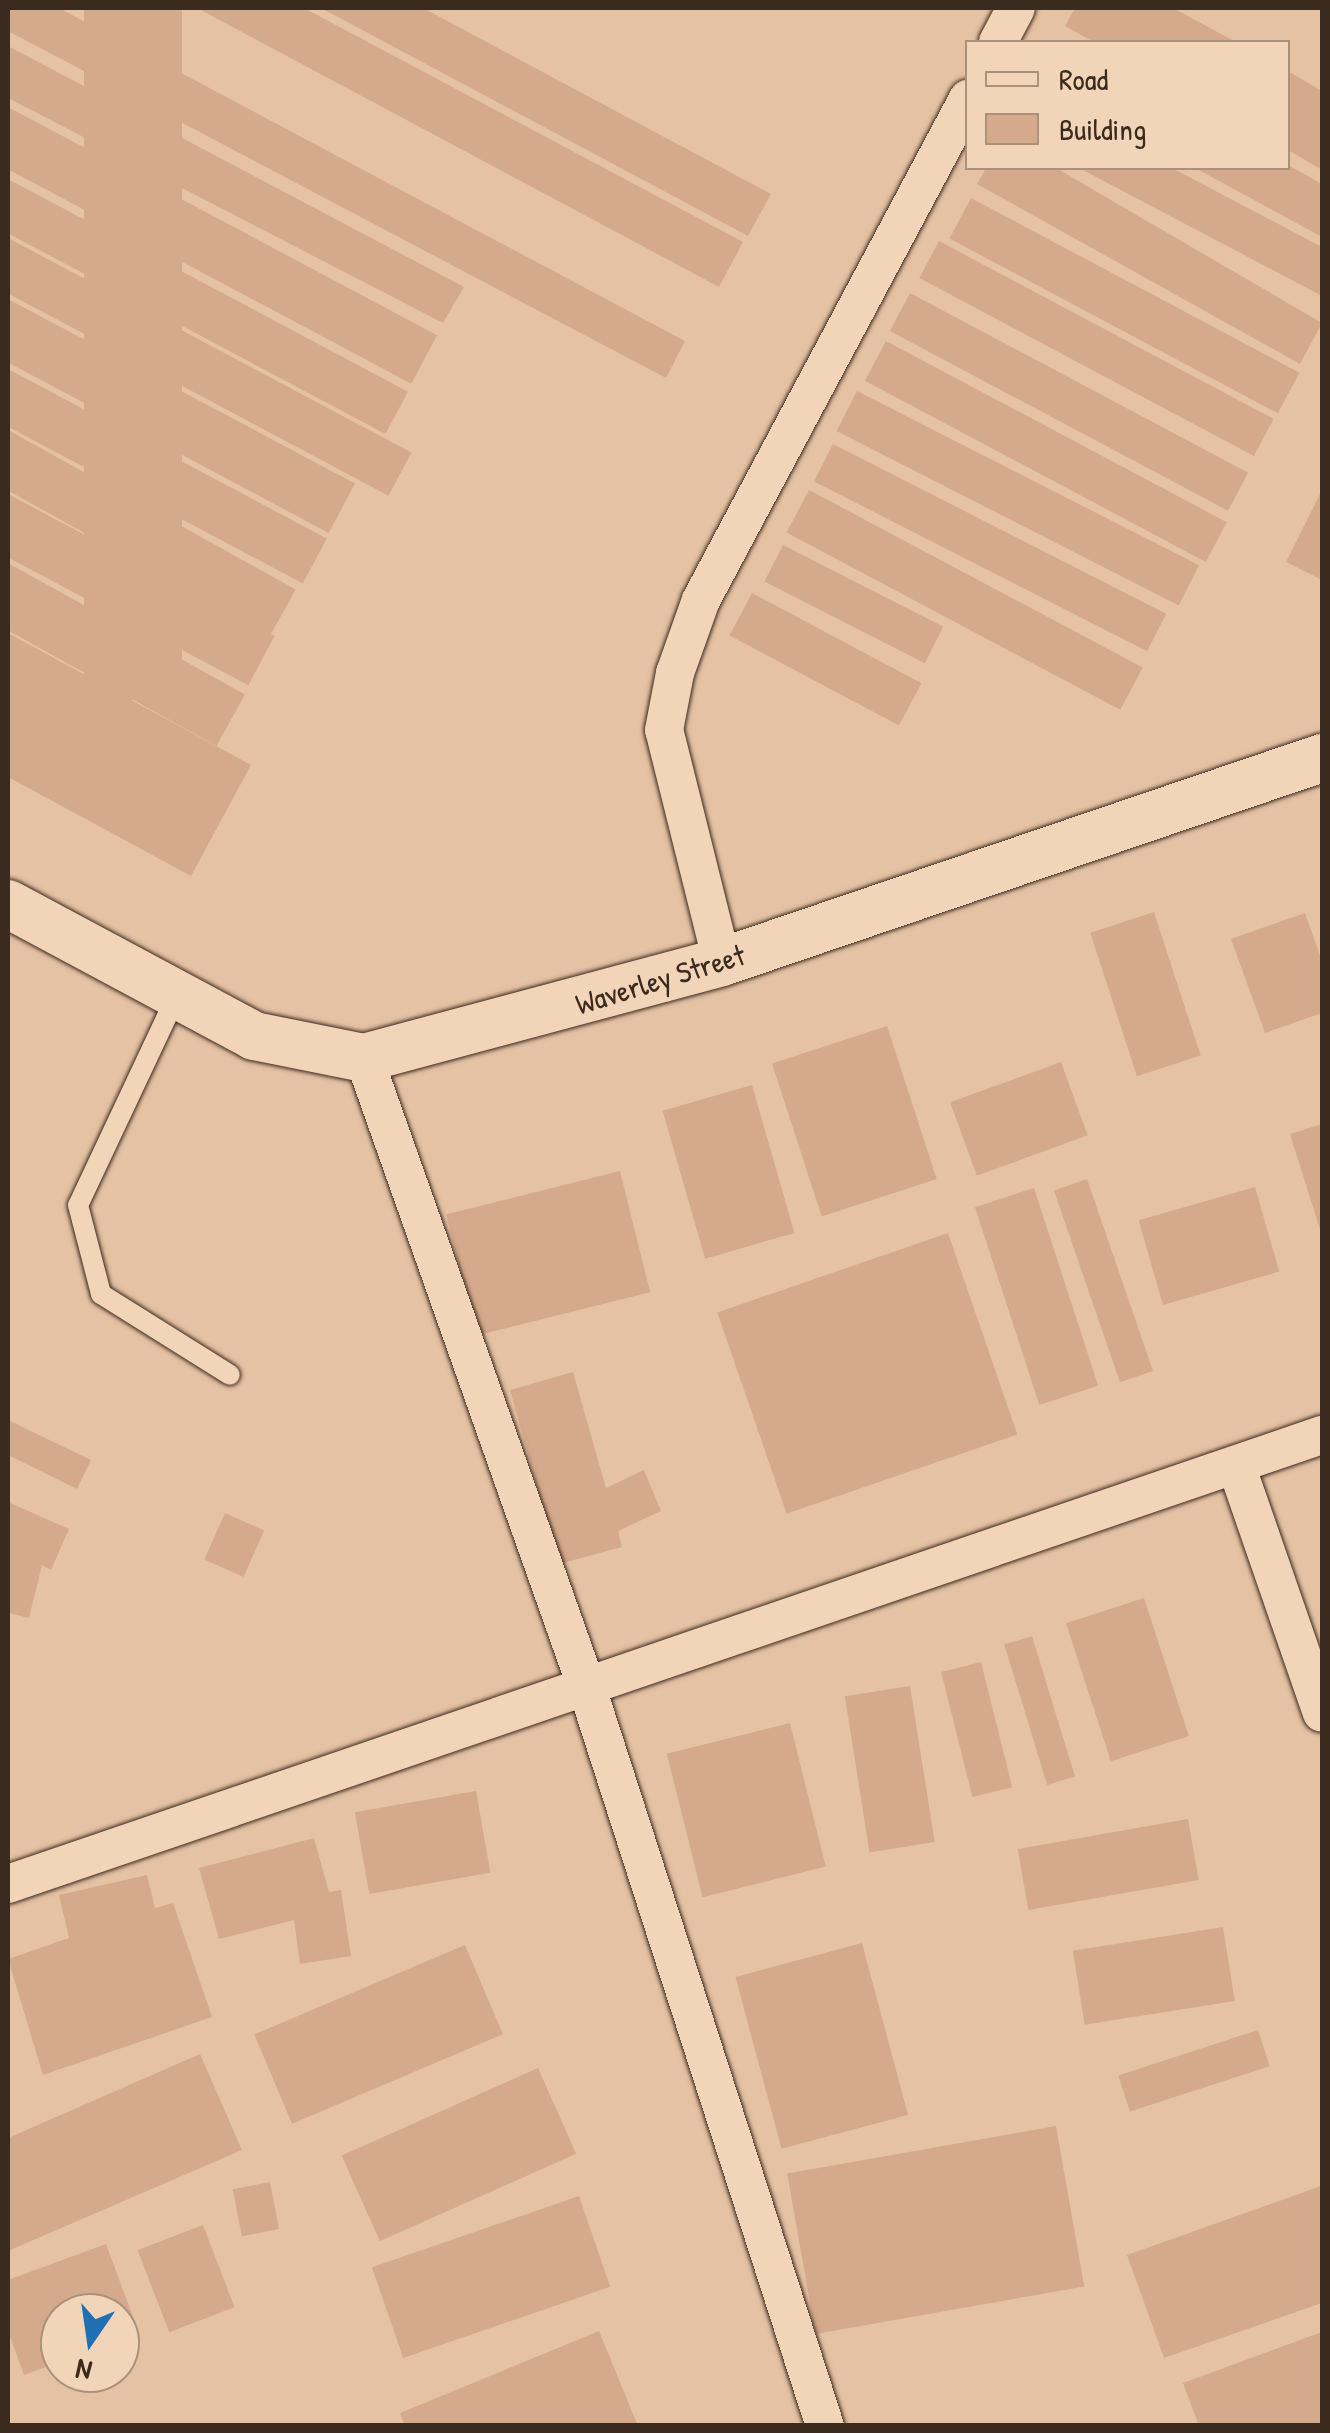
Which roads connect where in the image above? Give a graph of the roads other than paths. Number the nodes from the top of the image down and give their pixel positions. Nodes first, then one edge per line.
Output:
1 (1016, 8) edge
2 (999, 40) edge
3 (965, 106) edge
4 (1322, 758) edge
5 (8, 904) edge
6 (722, 962) junction
7 (176, 995) junction
8 (364, 1058) junction
9 (230, 1375) dead end
10 (1322, 1436) edge
11 (1236, 1465) junction
12 (588, 1688) junction
13 (1322, 1714) edge
14 (8, 1884) edge
15 (825, 2426) edge

1 - 2 street
3 - 6 street
4 - 6 street, Waverley Street
5 - 7 street, Waverley Street
6 - 8 street, Waverley Street
7 - 8 street, Waverley Street
7 - 9 lane
8 - 12 street
10 - 11 street
11 - 12 street
11 - 13 street
12 - 14 street
12 - 15 street

